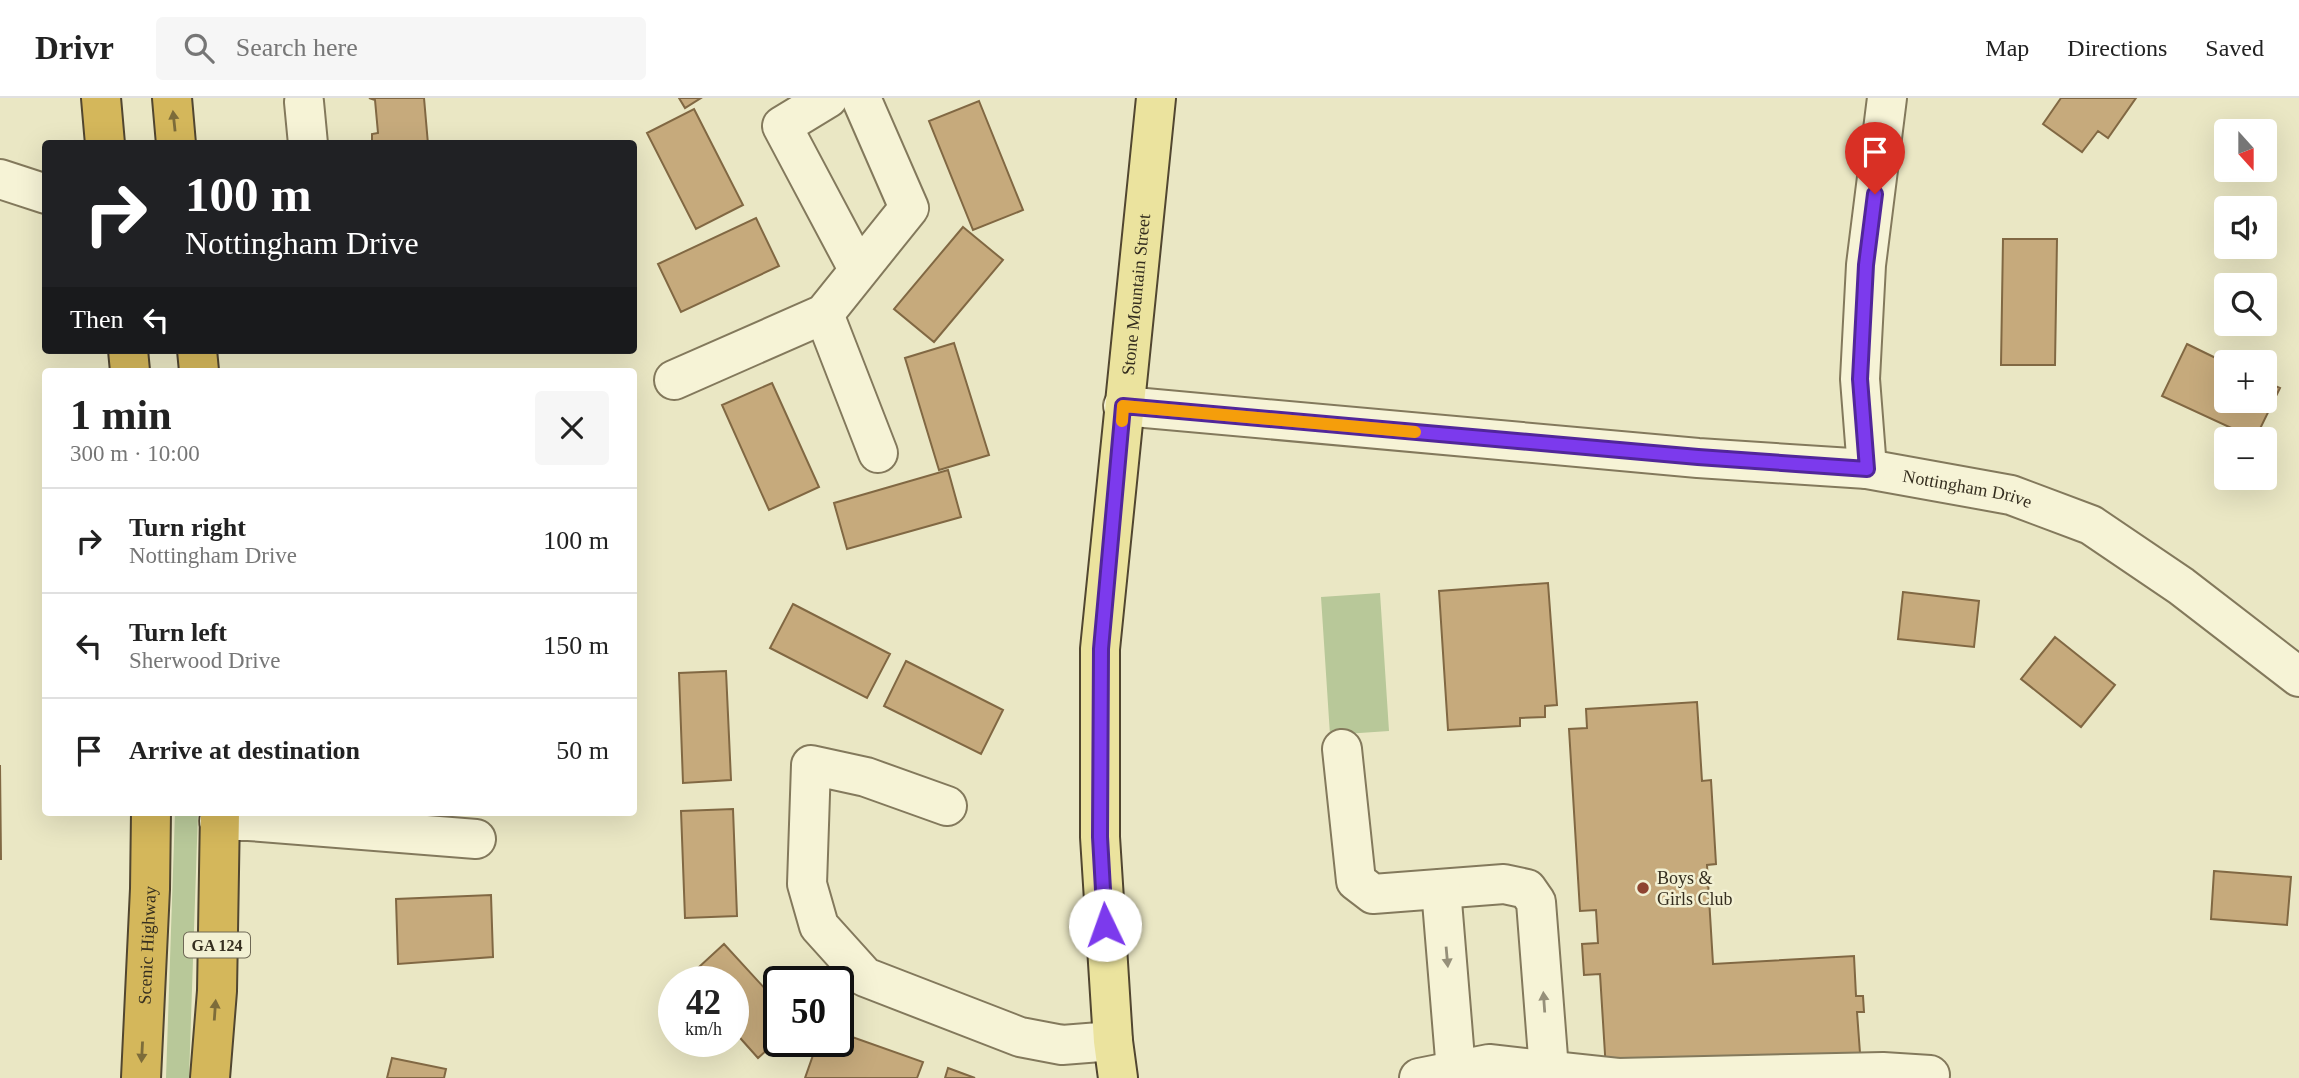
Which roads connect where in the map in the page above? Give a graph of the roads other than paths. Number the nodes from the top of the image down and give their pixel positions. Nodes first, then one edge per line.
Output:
1 (101, 98) edge
2 (172, 98) edge
3 (828, 98) edge
4 (861, 98) edge
5 (1156, 98) edge
6 (1887, 98) edge
7 (304, 102) dead end
8 (105, 140) edge
9 (176, 140) edge
10 (308, 140) edge
11 (0, 179) edge
12 (42, 193) edge
13 (858, 269) junction
14 (824, 314) junction
15 (674, 380) dead end
16 (1123, 406) junction
17 (878, 453) dead end
18 (1867, 469) junction
19 (2299, 677) edge
20 (1342, 749) dead end
21 (947, 806) dead end
22 (151, 816) edge
23 (219, 817) edge
24 (476, 839) dead end
25 (1441, 889) junction
26 (1113, 1041) junction
27 (1549, 1070) junction
28 (1457, 1071) junction
29 (1930, 1075) dead end
30 (141, 1078) edge
31 (210, 1078) edge
32 (1118, 1078) edge
33 (1419, 1078) edge

1 - 8 highway
9 -> 2 highway
3 - 13 street
4 - 13 street
5 - 16 main road, Stone Mountain Street
6 - 18 street
7 - 10 street
11 - 12 street
13 - 14 street
14 - 15 street
14 - 17 street
16 - 18 street, Nottingham Drive
16 - 26 main road, Stone Mountain Street
18 - 19 street, Nottingham Drive
20 - 25 street
21 - 26 street
22 -> 30 highway, Scenic Highway
23 - 24 street
31 -> 23 highway, GA 124
27 -> 25 street
25 -> 28 street
26 - 32 main road, Stone Mountain Street
27 - 28 street
27 - 29 street
28 - 33 street

